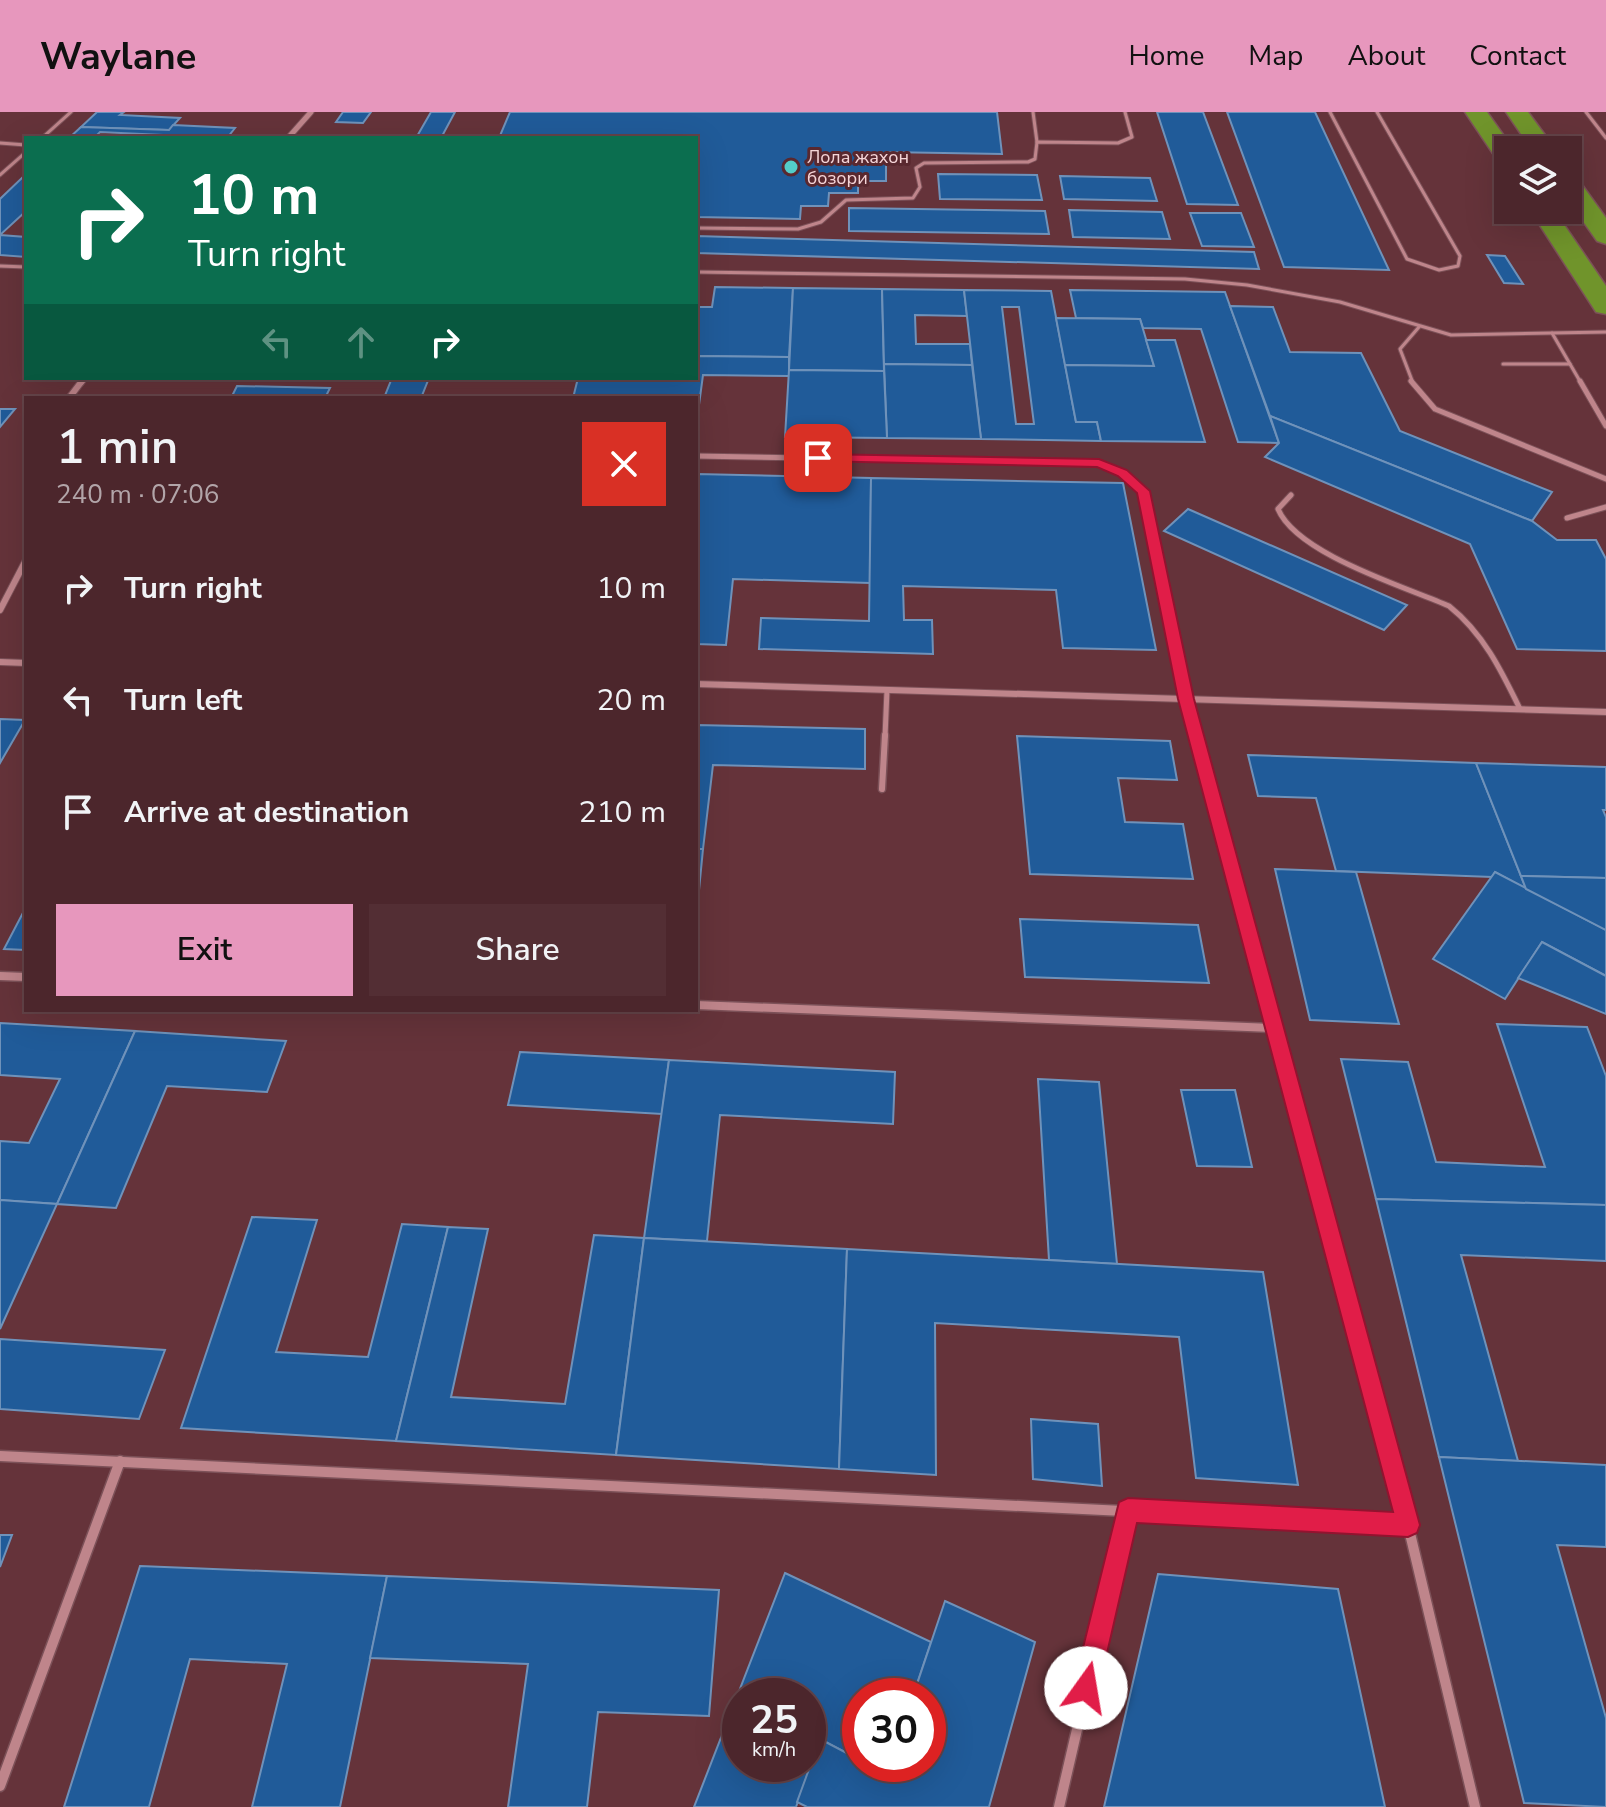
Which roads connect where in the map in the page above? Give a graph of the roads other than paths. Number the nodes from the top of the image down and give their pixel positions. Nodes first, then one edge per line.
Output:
1 (71, 112) edge
2 (311, 112) edge
3 (1033, 112) edge
4 (1125, 112) edge
5 (1330, 112) edge
6 (1377, 112) edge
7 (1476, 112) edge
8 (1517, 112) edge
9 (1586, 112) edge
10 (44, 136) edge
11 (290, 136) edge
12 (1534, 136) edge
13 (1494, 138) edge
14 (1606, 138) edge
15 (1037, 142) junction
16 (0, 143) edge
17 (24, 145) edge
18 (24, 154) edge
19 (0, 175) edge
20 (1582, 203) edge
21 (1551, 224) edge
22 (698, 228) edge
23 (1606, 236) edge
24 (0, 266) edge
25 (24, 267) edge
26 (698, 272) edge
27 (1606, 306) edge
28 (1419, 327) junction
29 (1606, 332) edge
30 (1552, 333) junction
31 (1503, 364) dead end
32 (1570, 364) junction
33 (83, 380) edge
34 (71, 396) edge
35 (1606, 426) edge
36 (698, 456) edge
37 (1606, 479) edge
38 (1291, 495) dead end
39 (1606, 507) edge
40 (1567, 518) dead end
41 (24, 564) edge
42 (0, 610) edge
43 (0, 662) edge
44 (24, 663) edge
45 (698, 684) edge
46 (887, 690) junction
47 (1186, 699) junction
48 (1520, 709) junction
49 (1606, 712) edge
50 (882, 789) dead end
51 (0, 976) edge
52 (24, 977) edge
53 (698, 1005) edge
54 (1275, 1028) junction
55 (0, 1456) edge
56 (120, 1461) junction
57 (1128, 1510) junction
58 (1408, 1525) junction
59 (0, 1786) edge
60 (1059, 1807) edge
61 (1475, 1807) edge

1 - 10 lane
2 - 11 street
3 - 15 lane
4 - 15 lane
5 - 6 lane
7 - 13 highway
8 - 12 highway
9 - 14 lane
15 - 22 lane
16 - 17 lane
18 - 19 lane
20 - 23 highway
21 - 27 highway
24 - 25 lane
26 - 28 lane
28 - 30 lane
28 - 37 lane
29 - 30 lane
30 - 32 lane
31 - 32 lane
32 - 35 lane
33 - 34 street
36 - 47 lane
38 - 48 lane
39 - 40 lane
41 - 42 street
43 - 44 street
45 - 46 street
46 - 47 street
46 - 50 lane
47 - 48 street
47 - 54 street
48 - 49 street
51 - 52 street
53 - 54 street
54 - 58 street
55 - 56 street
56 - 57 street
56 - 59 street
57 - 58 street
57 - 60 street
58 - 61 street

